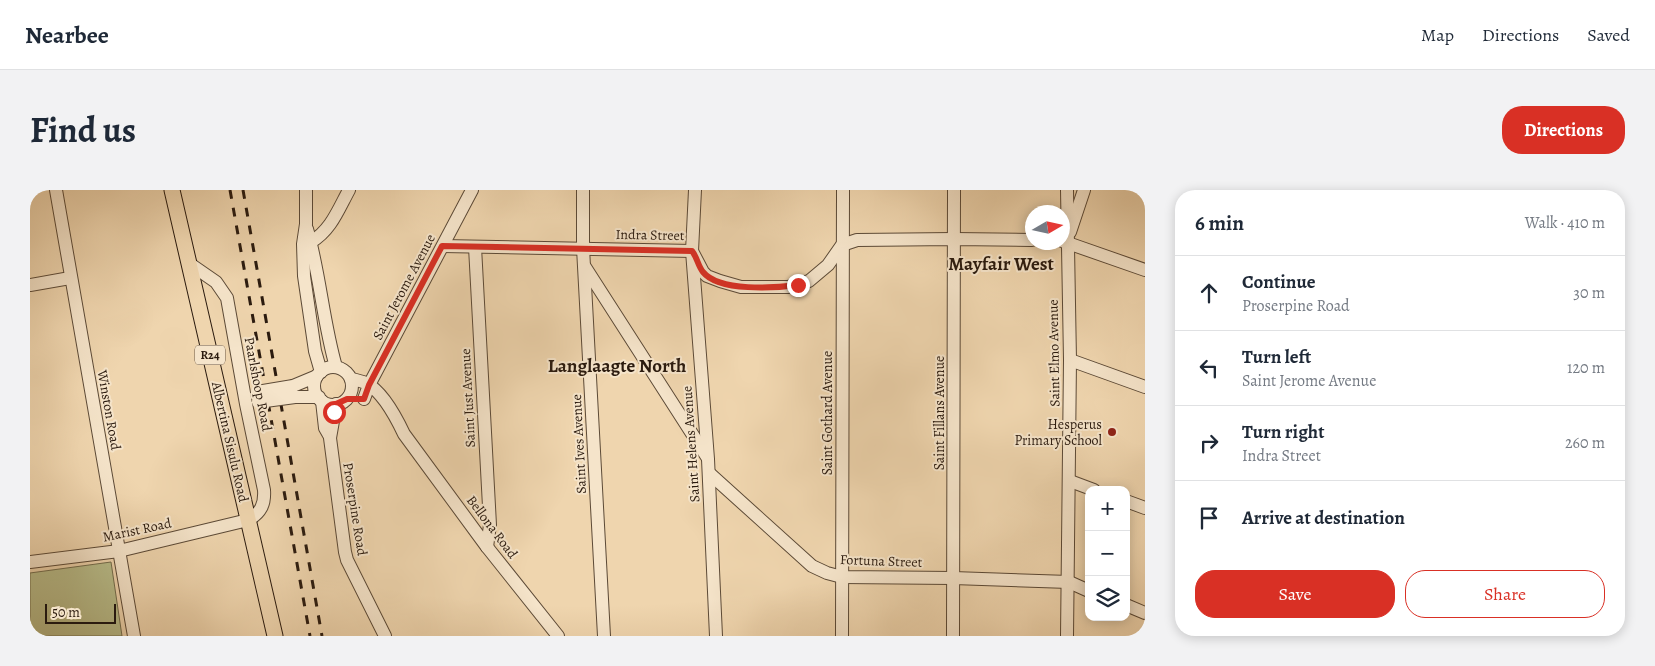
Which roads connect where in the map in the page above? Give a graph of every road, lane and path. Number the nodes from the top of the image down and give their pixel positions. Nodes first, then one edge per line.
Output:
1 (56, 190) edge
2 (172, 190) edge
3 (306, 190) edge
4 (349, 190) edge
5 (472, 190) edge
6 (583, 190) edge
7 (695, 190) edge
8 (843, 190) edge
9 (954, 190) edge
10 (1066, 190) edge
11 (1084, 190) edge
12 (1065, 205) edge
13 (306, 224) junction
14 (1070, 226) edge
15 (954, 239) junction
16 (1025, 240) edge
17 (311, 242) junction
18 (1070, 243) edge
19 (842, 245) junction
20 (442, 246) junction
21 (475, 247) junction
22 (583, 248) junction
23 (1064, 250) edge
24 (692, 251) junction
25 (190, 264) junction
26 (585, 267) junction
27 (1145, 270) edge
28 (70, 278) junction
29 (30, 285) edge
30 (1070, 360) junction
31 (336, 367) junction
32 (319, 374) junction
33 (351, 379) junction
34 (369, 385) junction
35 (1145, 387) edge
36 (294, 392) junction
37 (251, 398) junction
38 (320, 399) junction
39 (364, 399) junction
40 (342, 401) junction
41 (404, 434) junction
42 (330, 438) junction
43 (708, 459) junction
44 (709, 473) junction
45 (1070, 481) junction
46 (1085, 487) edge
47 (1130, 502) edge
48 (1145, 508) edge
49 (248, 520) junction
50 (487, 547) junction
51 (119, 551) junction
52 (30, 562) edge
53 (842, 577) junction
54 (953, 578) junction
55 (1068, 582) junction
56 (1085, 588) edge
57 (1130, 607) edge
58 (1145, 613) edge
59 (134, 636) edge
60 (275, 636) edge
61 (385, 636) edge
62 (558, 636) edge
63 (604, 636) edge
64 (716, 636) edge
65 (842, 636) edge
66 (953, 636) edge
67 (1067, 636) edge

1 - 28 street, Winston Road
2 - 25 main road, Albertina Sisulu Road / R24
3 - 13 street, Proserpine Road
4 - 17 street
5 - 20 street, Saint Jerome Avenue
6 - 22 street, Saint Ives Avenue
7 - 24 street, Saint Helens Avenue
8 - 19 street, Saint Gothard Avenue
9 - 15 street, Saint Fillans Avenue
10 - 12 street, Saint Elmo Avenue
11 - 14 street
13 - 17 street, Proserpine Road
13 - 32 street, Proserpine Road
15 - 16 street
15 - 19 street
15 - 54 street, Saint Fillans Avenue
17 - 31 street, Proserpine Road
18 - 27 street
19 - 24 street, Indra Street
19 - 53 street, Saint Gothard Avenue
20 - 21 street, Indra Street
20 - 34 street, Saint Jerome Avenue
21 - 22 street, Indra Street
21 - 50 street, Saint Just Avenue
22 - 24 street, Indra Street
22 - 26 street, Saint Ives Avenue
23 - 30 street, Saint Elmo Avenue
24 - 43 street, Saint Helens Avenue
25 - 37 street, Paarlshoop Road
25 - 49 main road, Albertina Sisulu Road / R24
26 - 43 street
26 - 63 street, Saint Ives Avenue
28 - 29 street
28 - 51 street, Winston Road
30 - 35 street
30 - 45 street, Saint Elmo Avenue
31 - 32 street
31 - 33 street
32 - 36 street
32 - 38 street, Proserpine Road
33 - 34 street
33 - 40 street, Proserpine Road
34 - 39 street, Saint Jerome Avenue
34 - 41 street, Bellona Road
36 - 37 street, bridge
36 - 38 street
37 - 49 street, Paarlshoop Road
38 - 40 street
38 - 42 street, Proserpine Road
39 - 40 street
39 - 41 street, Bellona Road
40 - 42 street, Proserpine Road
41 - 50 street, Bellona Road
42 - 61 street, Proserpine Road
43 - 44 street, Saint Helens Avenue
44 - 53 street, Fortuna Street
44 - 64 street, Saint Helens Avenue
45 - 46 street
45 - 55 street, Saint Elmo Avenue
47 - 48 street
49 - 51 street, Marist Road
49 - 60 main road, Albertina Sisulu Road / R24
50 - 62 street, Bellona Road
51 - 52 street, Marist Road
51 - 59 street, Winston Road
53 - 54 street, Fortuna Street
53 - 65 street, Saint Gothard Avenue
54 - 55 street, Fortuna Street
54 - 66 street, Saint Fillans Avenue
55 - 56 street, Fortuna Street
55 - 67 street, Saint Elmo Avenue
57 - 58 street

